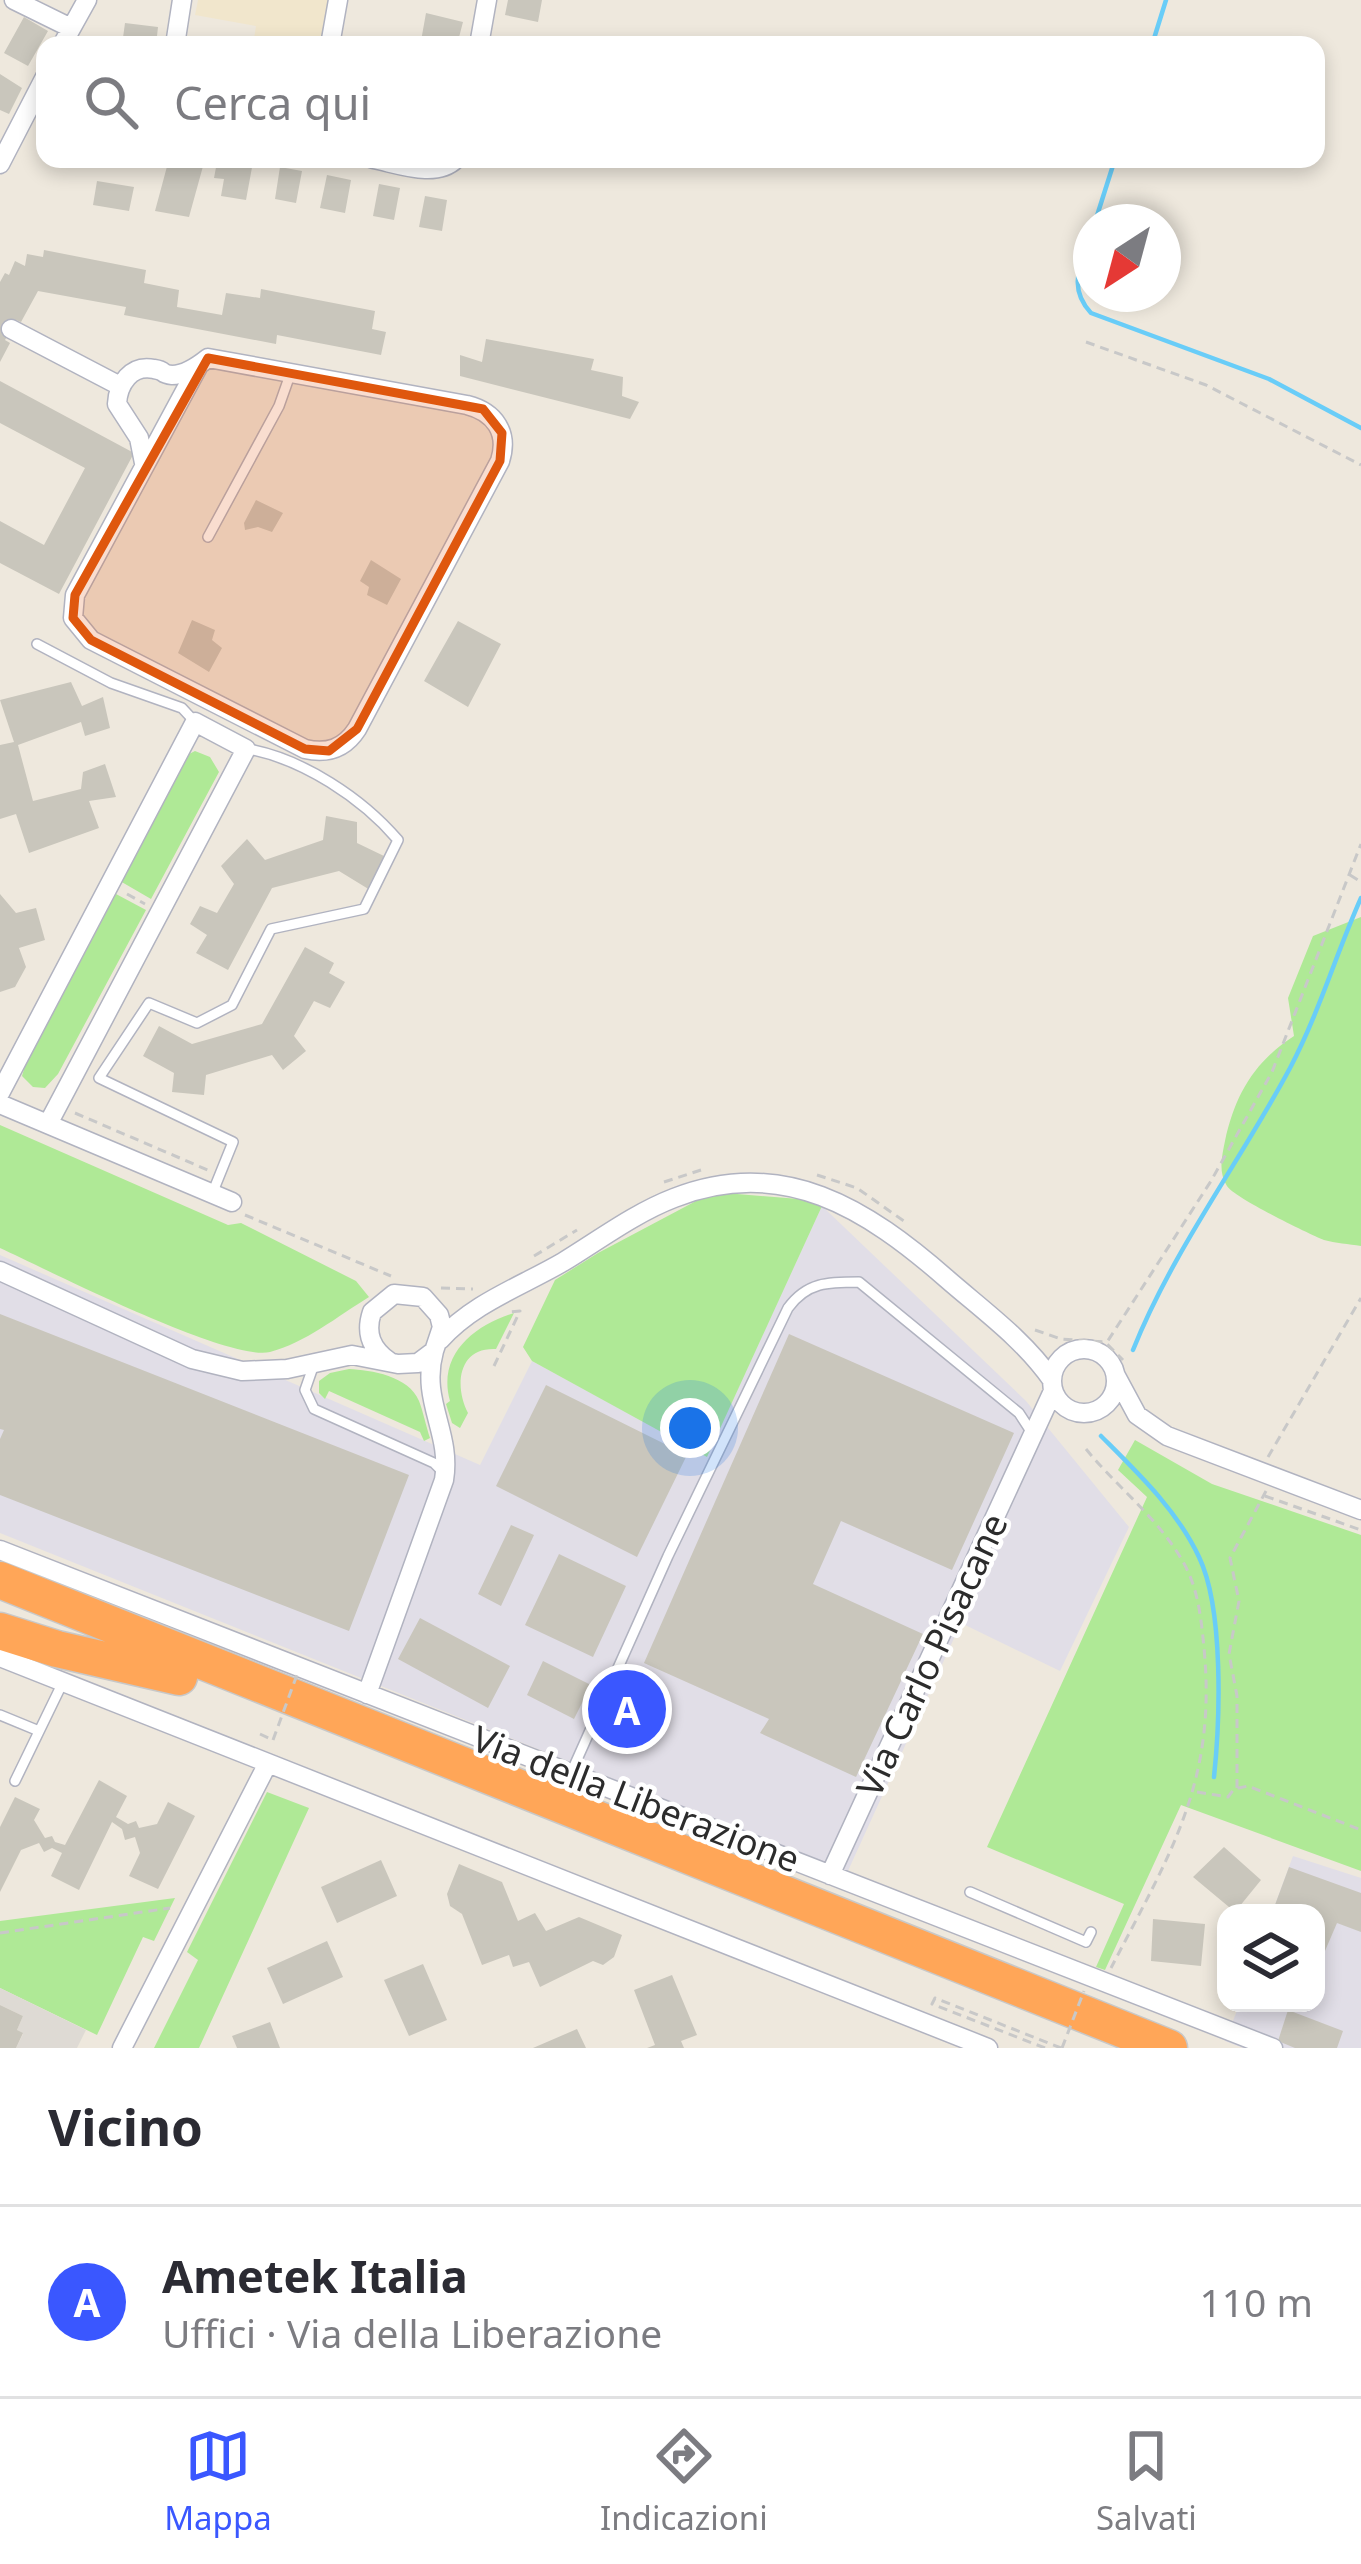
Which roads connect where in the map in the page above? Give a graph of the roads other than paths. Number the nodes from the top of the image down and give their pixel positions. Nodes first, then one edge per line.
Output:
1 (14, 0) edge
2 (87, 0) edge
3 (182, 0) edge
4 (338, 0) edge
5 (487, 0) edge
6 (66, 36) edge
7 (68, 36) edge
8 (176, 36) edge
9 (332, 36) edge
10 (481, 36) edge
11 (36, 89) edge
12 (9, 126) edge
13 (1, 158) edge
14 (10, 329) dead end
15 (199, 365) junction
16 (291, 372) junction
17 (168, 376) junction
18 (120, 386) junction
19 (178, 404) junction
20 (169, 422) junction
21 (128, 423) junction
22 (144, 463) junction
23 (208, 537) dead end
24 (37, 644) dead end
25 (195, 722) junction
26 (245, 749) junction
27 (0, 1093) edge
28 (0, 1104) edge
29 (48, 1124) junction
30 (212, 1193) junction
31 (238, 1208) road end
32 (0, 1270) edge
33 (423, 1297) junction
34 (498, 1306) junction
35 (372, 1312) junction
36 (1024, 1342) junction
37 (437, 1345) junction
38 (1072, 1351) junction
39 (324, 1359) junction
40 (394, 1363) junction
41 (1116, 1376) junction
42 (1053, 1386) junction
43 (429, 1396) junction
44 (1084, 1413) junction
45 (1156, 1430) junction
46 (1034, 1436) junction
47 (443, 1438) junction
48 (411, 1452) junction
49 (444, 1480) junction
50 (1361, 1510) edge
51 (0, 1552) edge
52 (0, 1580) edge
53 (0, 1603) edge
54 (0, 1630) edge
55 (0, 1657) edge
56 (178, 1677) junction
57 (63, 1682) junction
58 (368, 1694) junction
59 (0, 1715) edge
60 (39, 1731) junction
61 (391, 1738) junction
62 (268, 1763) junction
63 (571, 1774) junction
64 (15, 1781) dead end
65 (830, 1875) junction
66 (970, 1892) dead end
67 (1054, 1928) junction
68 (1091, 1932) dead end
69 (1042, 1958) junction
70 (122, 2048) edge
71 (988, 2048) edge
72 (1109, 2048) edge
73 (1169, 2048) edge
74 (1273, 2048) edge

1 - 6 street
2 - 7 street
3 - 8 street
4 - 9 street
5 - 10 street
11 - 12 street
12 - 13 street
14 - 18 street
15 - 16 street
15 - 17 street
15 - 19 street
16 - 22 street
16 - 23 lane
17 - 18 street
17 - 19 street
18 - 21 street
19 - 20 street
20 - 21 street
20 - 22 street
21 - 22 street
24 - 25 lane
25 - 26 street
25 - 27 street
26 - 29 street
26 - 30 lane
28 - 29 street
29 - 30 street
30 - 31 street
32 - 39 street
33 - 34 street
33 - 35 street
33 - 37 street
34 - 36 street
34 - 37 street
35 - 39 street
35 - 40 street
36 - 38 street
36 - 42 street
37 - 40 street
37 - 43 street
38 - 41 street
38 - 42 street
39 - 40 street
39 - 48 lane
40 - 43 street
41 - 44 street
41 - 45 street
42 - 44 street
42 - 46 street, Via Carlo Pisacane
43 - 47 street
44 - 45 street
44 - 46 street
45 - 50 street
46 - 63 lane
46 - 65 street, Via Carlo Pisacane
47 - 48 lane
47 - 49 street
48 - 49 lane
49 - 58 street
51 - 58 street, Via della Liberazione
51 - 61 highway
52 - 61 highway
53 - 56 highway
54 - 56 highway
55 - 57 street
56 - 72 highway
57 - 60 lane
57 - 62 street
58 - 63 street, Via della Liberazione
59 - 60 lane
60 - 64 lane
61 - 73 highway
62 - 70 street
62 - 71 street
63 - 65 street, Via della Liberazione
65 - 69 street, Via della Liberazione
66 - 67 lane
67 - 68 lane
67 - 69 lane
69 - 74 street, Via della Liberazione

